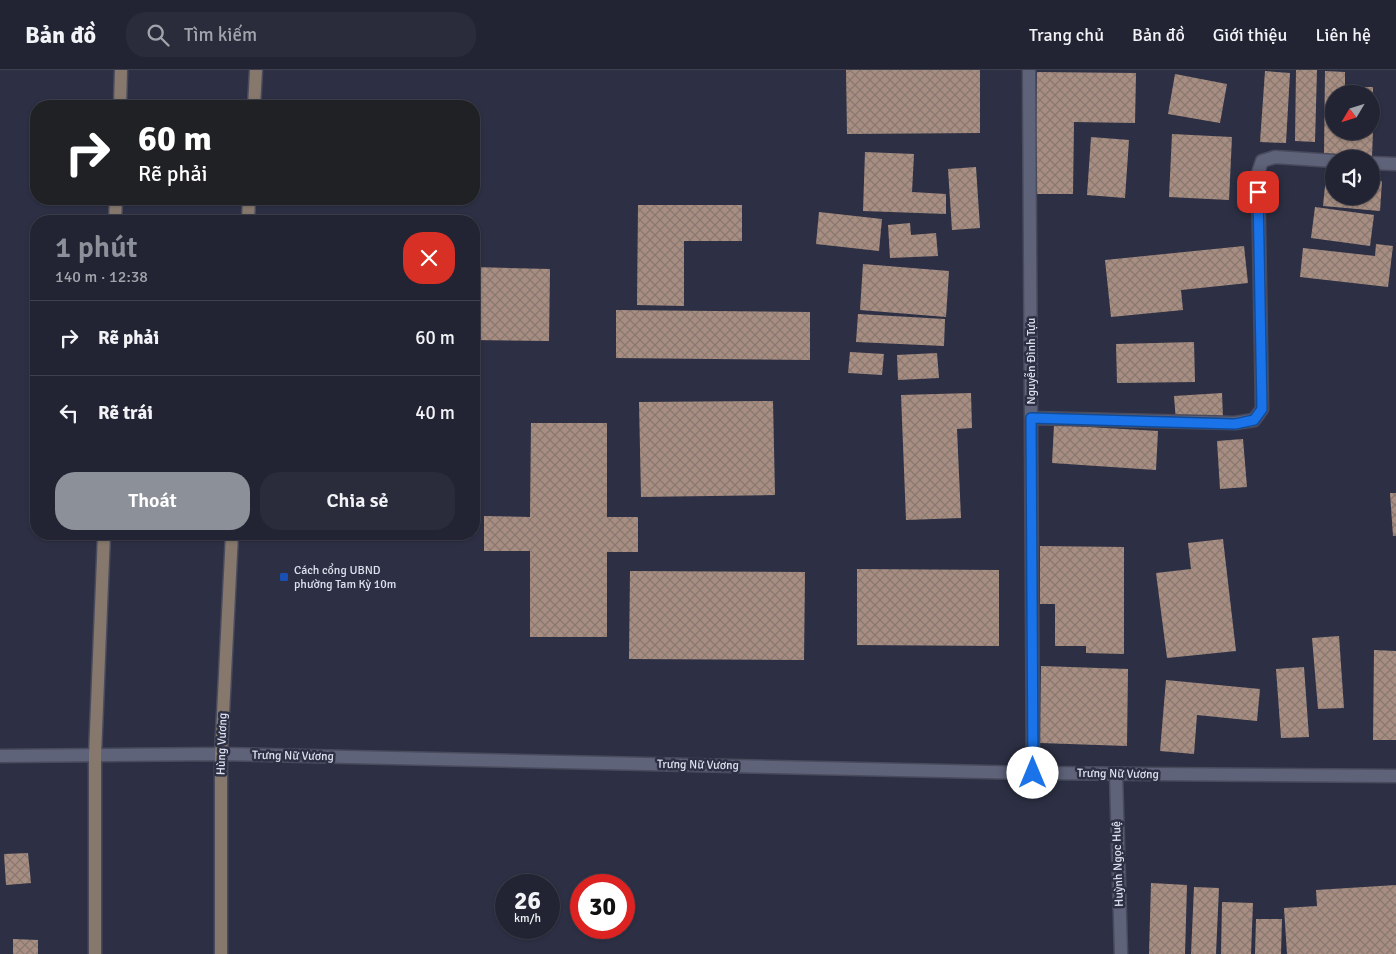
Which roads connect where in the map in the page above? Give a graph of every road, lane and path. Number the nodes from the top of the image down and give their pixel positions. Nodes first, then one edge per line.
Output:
1 (121, 70) edge
2 (256, 70) edge
3 (1029, 70) edge
4 (120, 100) edge
5 (254, 100) edge
6 (1325, 160) edge
7 (1380, 163) edge
8 (1396, 164) edge
9 (1031, 418) junction
10 (104, 540) edge
11 (232, 540) edge
12 (95, 754) junction
13 (221, 754) junction
14 (0, 756) edge
15 (1033, 773) junction
16 (1116, 774) junction
17 (1396, 776) edge
18 (96, 954) edge
19 (221, 954) edge
20 (1121, 954) edge

1 - 4 main road
2 - 5 main road
3 - 9 street, Nguyễn Đình Tựu
6 - 9 street
7 - 8 street
9 - 15 street, Nguyễn Đình Tựu
10 - 12 main road
11 - 13 main road, Hùng Vương
12 - 13 street, Trưng Nữ Vương
12 - 14 street, Trưng Nữ Vương
12 - 18 main road
13 - 15 street, Trưng Nữ Vương
13 - 19 main road, Hùng Vương
15 - 16 street, Trưng Nữ Vương
16 - 17 street, Trưng Nữ Vương
16 - 20 street, Huỳnh Ngọc Huệ

